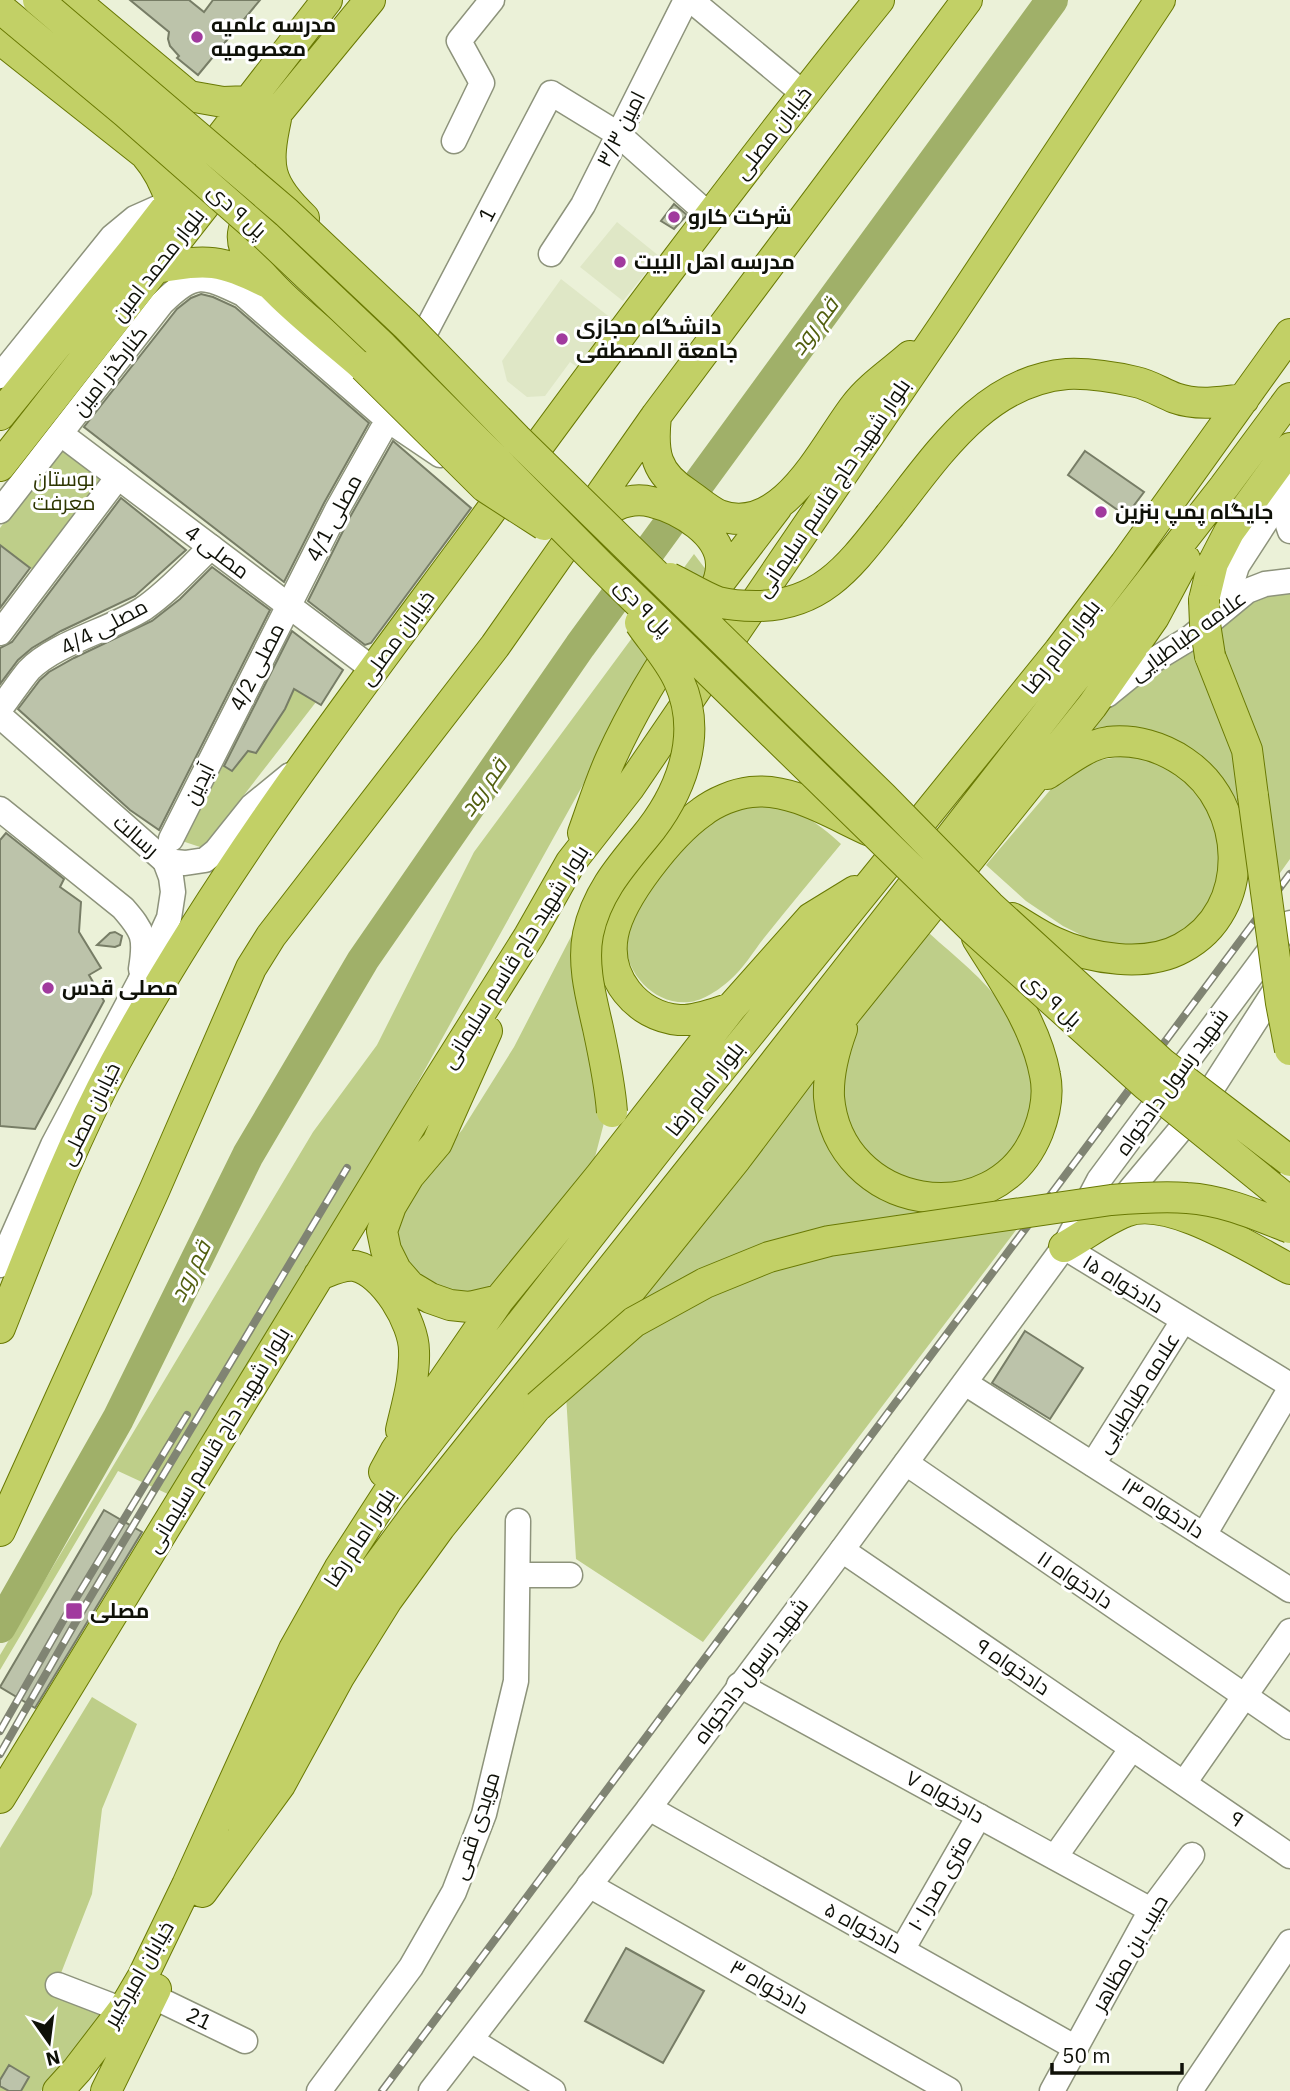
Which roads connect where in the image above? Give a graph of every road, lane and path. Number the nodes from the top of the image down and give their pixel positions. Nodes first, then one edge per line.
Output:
1 (38, 0) edge
2 (74, 0) edge
3 (327, 0) edge
4 (370, 0) edge
5 (492, 0) edge
6 (689, 0) edge
7 (879, 0) edge
8 (967, 0) edge
9 (1160, 0) edge
10 (0, 8) edge
11 (4, 51) edge
12 (804, 94) junction
13 (189, 96) junction
14 (249, 101) junction
15 (277, 113) junction
16 (618, 135) junction
17 (454, 141) dead end
18 (145, 154) junction
19 (171, 202) junction
20 (294, 209) junction
21 (709, 215) junction
22 (551, 254) dead end
23 (144, 260) junction
24 (232, 266) junction
25 (271, 284) junction
26 (243, 293) junction
27 (944, 325) junction
28 (1290, 334) edge
29 (424, 335) junction
30 (0, 376) edge
31 (1290, 398) edge
32 (1244, 399) junction
33 (0, 415) edge
34 (656, 416) junction
35 (382, 430) dead end
36 (530, 433) junction
37 (61, 434) junction
38 (1290, 448) edge
39 (0, 466) edge
40 (118, 477) junction
41 (1290, 484) edge
42 (1224, 487) junction
43 (1290, 496) edge
44 (672, 497) junction
45 (777, 507) junction
46 (0, 511) edge
47 (713, 523) junction
48 (1290, 531) edge
49 (211, 547) junction
50 (584, 555) junction
51 (645, 565) junction
52 (1290, 581) edge
53 (719, 583) junction
54 (1213, 605) junction
55 (288, 606) junction
56 (0, 633) edge
57 (374, 670) junction
58 (1092, 706) junction
59 (0, 709) edge
60 (0, 716) edge
61 (226, 729) joint
62 (309, 760) junction
63 (1027, 788) junction
64 (0, 808) edge
65 (870, 831) junction
66 (165, 852) junction
67 (571, 862) junction
68 (871, 883) junction
69 (981, 917) junction
70 (1290, 923) edge
71 (529, 936) junction
72 (1286, 973) edge
73 (139, 983) junction
74 (731, 1008) junction
75 (1290, 1009) edge
76 (848, 1010) junction
77 (1290, 1050) edge
78 (1290, 1161) edge
79 (600, 1176) junction
80 (1290, 1193) edge
81 (1290, 1202) edge
82 (1290, 1228) edge
83 (1064, 1247) junction
84 (0, 1265) edge
85 (1290, 1267) edge
86 (319, 1275) junction
87 (499, 1300) junction
88 (1183, 1321) junction
89 (0, 1328) edge
90 (965, 1383) junction
91 (1290, 1387) edge
92 (538, 1406) junction
93 (396, 1450) junction
94 (906, 1464) junction
95 (1093, 1464) junction
96 (518, 1521) dead end
97 (0, 1531) edge
98 (1204, 1535) junction
99 (842, 1550) junction
100 (338, 1569) junction
101 (518, 1575) junction
102 (570, 1575) dead end
103 (1290, 1590) edge
104 (1290, 1631) edge
105 (739, 1685) junction
106 (1244, 1696) junction
107 (1290, 1727) edge
108 (1132, 1748) junction
109 (1184, 1783) junction
110 (0, 1798) edge
111 (649, 1808) junction
112 (979, 1816) junction
113 (1192, 1855) dead end
114 (1290, 1856) edge
115 (1055, 1857) junction
116 (589, 1885) junction
117 (194, 1889) junction
118 (1152, 1910) junction
119 (1290, 1942) edge
120 (902, 1950) junction
121 (58, 1985) dead end
122 (152, 1996) junction
123 (124, 2010) junction
124 (471, 2040) junction
125 (245, 2041) dead end
126 (1076, 2048) junction
127 (547, 2090) edge
128 (949, 2090) edge
129 (58, 2091) edge
130 (106, 2091) edge
131 (319, 2091) edge
132 (431, 2091) edge
133 (1052, 2091) edge
134 (1190, 2091) edge

1 - 51 main road, پل ۹ دی, bridge
2 - 13 main road
3 - 14 main road, بلوار محمد امین
4 - 15 main road, بلوار محمد امین
5 - 17 street
6 - 12 street
6 - 16 street, امین ۳/۳
7 - 12 main road, خیابان مصلی
8 - 34 main road
9 - 27 main road, بلوار شهید حاج قاسم سلیمانی
10 - 50 main road, پل ۹ دی, bridge
11 - 18 main road
12 - 21 main road, خیابان مصلی
13 - 14 main road
13 - 18 main road
14 - 19 main road, بلوار محمد امین
15 - 20 main road
15 - 23 main road, بلوار محمد امین
16 - 21 street
16 - 22 street, امین ۳/۳
16 - 29 street, 1
18 - 19 main road
19 - 23 main road, بلوار محمد امین
19 - 30 street
20 - 25 main road
20 - 29 main road
21 - 36 main road, خیابان مصلی
23 - 24 main road
23 - 33 main road, بلوار محمد امین
23 - 39 main road, بلوار محمد امین
24 - 25 main road
24 - 26 main road
25 - 26 main road
25 - 50 main road, bridge
26 - 36 street, کنارگذر امین
26 - 37 street, کنارگذر امین
27 - 45 main road
27 - 67 main road, بلوار شهید حاج قاسم سلیمانی
28 - 32 main road, بلوار امام رضا
29 - 36 main road
31 - 42 main road, بلوار امام رضا
32 - 51 main road, bridge
32 - 68 main road, بلوار امام رضا
34 - 44 main road
34 - 50 main road
35 - 55 street, مصلی 4/1
36 - 57 main road, خیابان مصلی
37 - 40 street, مصلی 4
37 - 46 street, کنارگذر امین
38 - 54 main road
40 - 49 street, مصلی 4
40 - 56 street
41 - 54 street
42 - 58 main road
42 - 117 main road, بلوار امام رضا
43 - 48 street
44 - 47 main road
44 - 50 main road
45 - 47 main road
45 - 53 main road
47 - 53 main road
49 - 55 street, مصلی 4
49 - 59 street, مصلی 4/4
50 - 65 main road, پل ۹ دی, bridge
50 - 79 main road, bridge
50 - 97 main road
51 - 69 main road, پل ۹ دی, bridge
52 - 54 street, علامه طباطبایی
53 - 67 main road
54 - 58 street, علامه طباطبایی
54 - 77 main road, bridge
55 - 57 street, مصلی 4
55 - 61 street, مصلی 4/2
57 - 62 main road, خیابان مصلی
58 - 63 main road
60 - 66 street, رسالت
61 - 66 street, آیدین
62 - 66 street, رسالت
62 - 89 main road, خیابان مصلی
63 - 69 main road, bridge
63 - 76 main road
64 - 73 street
65 - 69 main road, پل ۹ دی, bridge
65 - 74 main road
66 - 73 street, خیابان مصلی
67 - 71 main road, بلوار شهید حاج قاسم سلیمانی
68 - 74 main road
68 - 100 main road, بلوار امام رضا
69 - 76 main road
69 - 78 main road, پل ۹ دی, bridge
69 - 81 main road, پل ۹ دی, bridge
70 - 83 street, شهید رسول دادخواه
71 - 86 main road, بلوار شهید حاج قاسم سلیمانی
71 - 87 main road
72 - 75 main road
72 - 83 street, شهید رسول دادخواه
73 - 84 street, خیابان مصلی
74 - 79 main road
76 - 92 main road
79 - 87 main road
80 - 85 main road
82 - 92 main road, bridge
83 - 85 main road
83 - 88 street, دادخواه ۱۵
83 - 90 street, شهید رسول دادخواه
86 - 93 main road
86 - 110 main road, بلوار شهید حاج قاسم سلیمانی
87 - 93 main road
88 - 91 street, دادخواه ۱۵
88 - 95 street, علامه طباطبایی
90 - 94 street, شهید رسول دادخواه
90 - 95 street, دادخواه ۱۳
91 - 98 street
92 - 117 main road
93 - 100 main road
94 - 99 street, شهید رسول دادخواه
94 - 106 street, دادخواه ۱۱
95 - 98 street, دادخواه ۱۳
96 - 101 street, مویدی قمی
98 - 103 street, دادخواه ۱۳
99 - 105 street, شهید رسول دادخواه
99 - 108 street, دادخواه ۹
100 - 117 main road, بلوار امام رضا
101 - 102 street
101 - 131 street, مویدی قمی
104 - 106 street
105 - 111 street, شهید رسول دادخواه
105 - 112 street, دادخواه ۷
106 - 107 street, دادخواه ۱۱
106 - 109 street
108 - 109 street, دادخواه ۹
108 - 115 street
109 - 114 street, ۹
111 - 116 street, شهید رسول دادخواه
111 - 120 street, دادخواه ۵
112 - 115 street, دادخواه ۷
112 - 120 street, ۱۰ متری صدرا
113 - 118 street, حبیب بن مظاهر
115 - 118 street, دادخواه ۷
116 - 124 street, شهید رسول دادخواه
116 - 128 street, دادخواه ۳
117 - 122 main road, خیابان امیرکبیر
117 - 123 main road, خیابان امیرکبیر
118 - 126 street, حبیب بن مظاهر
119 - 134 street
120 - 126 street, دادخواه ۵
121 - 123 street
122 - 125 street, 21
122 - 130 main road, خیابان امیرکبیر
123 - 129 main road, خیابان امیرکبیر
124 - 127 street
124 - 132 street, شهید رسول دادخواه
126 - 133 street, حبیب بن مظاهر

